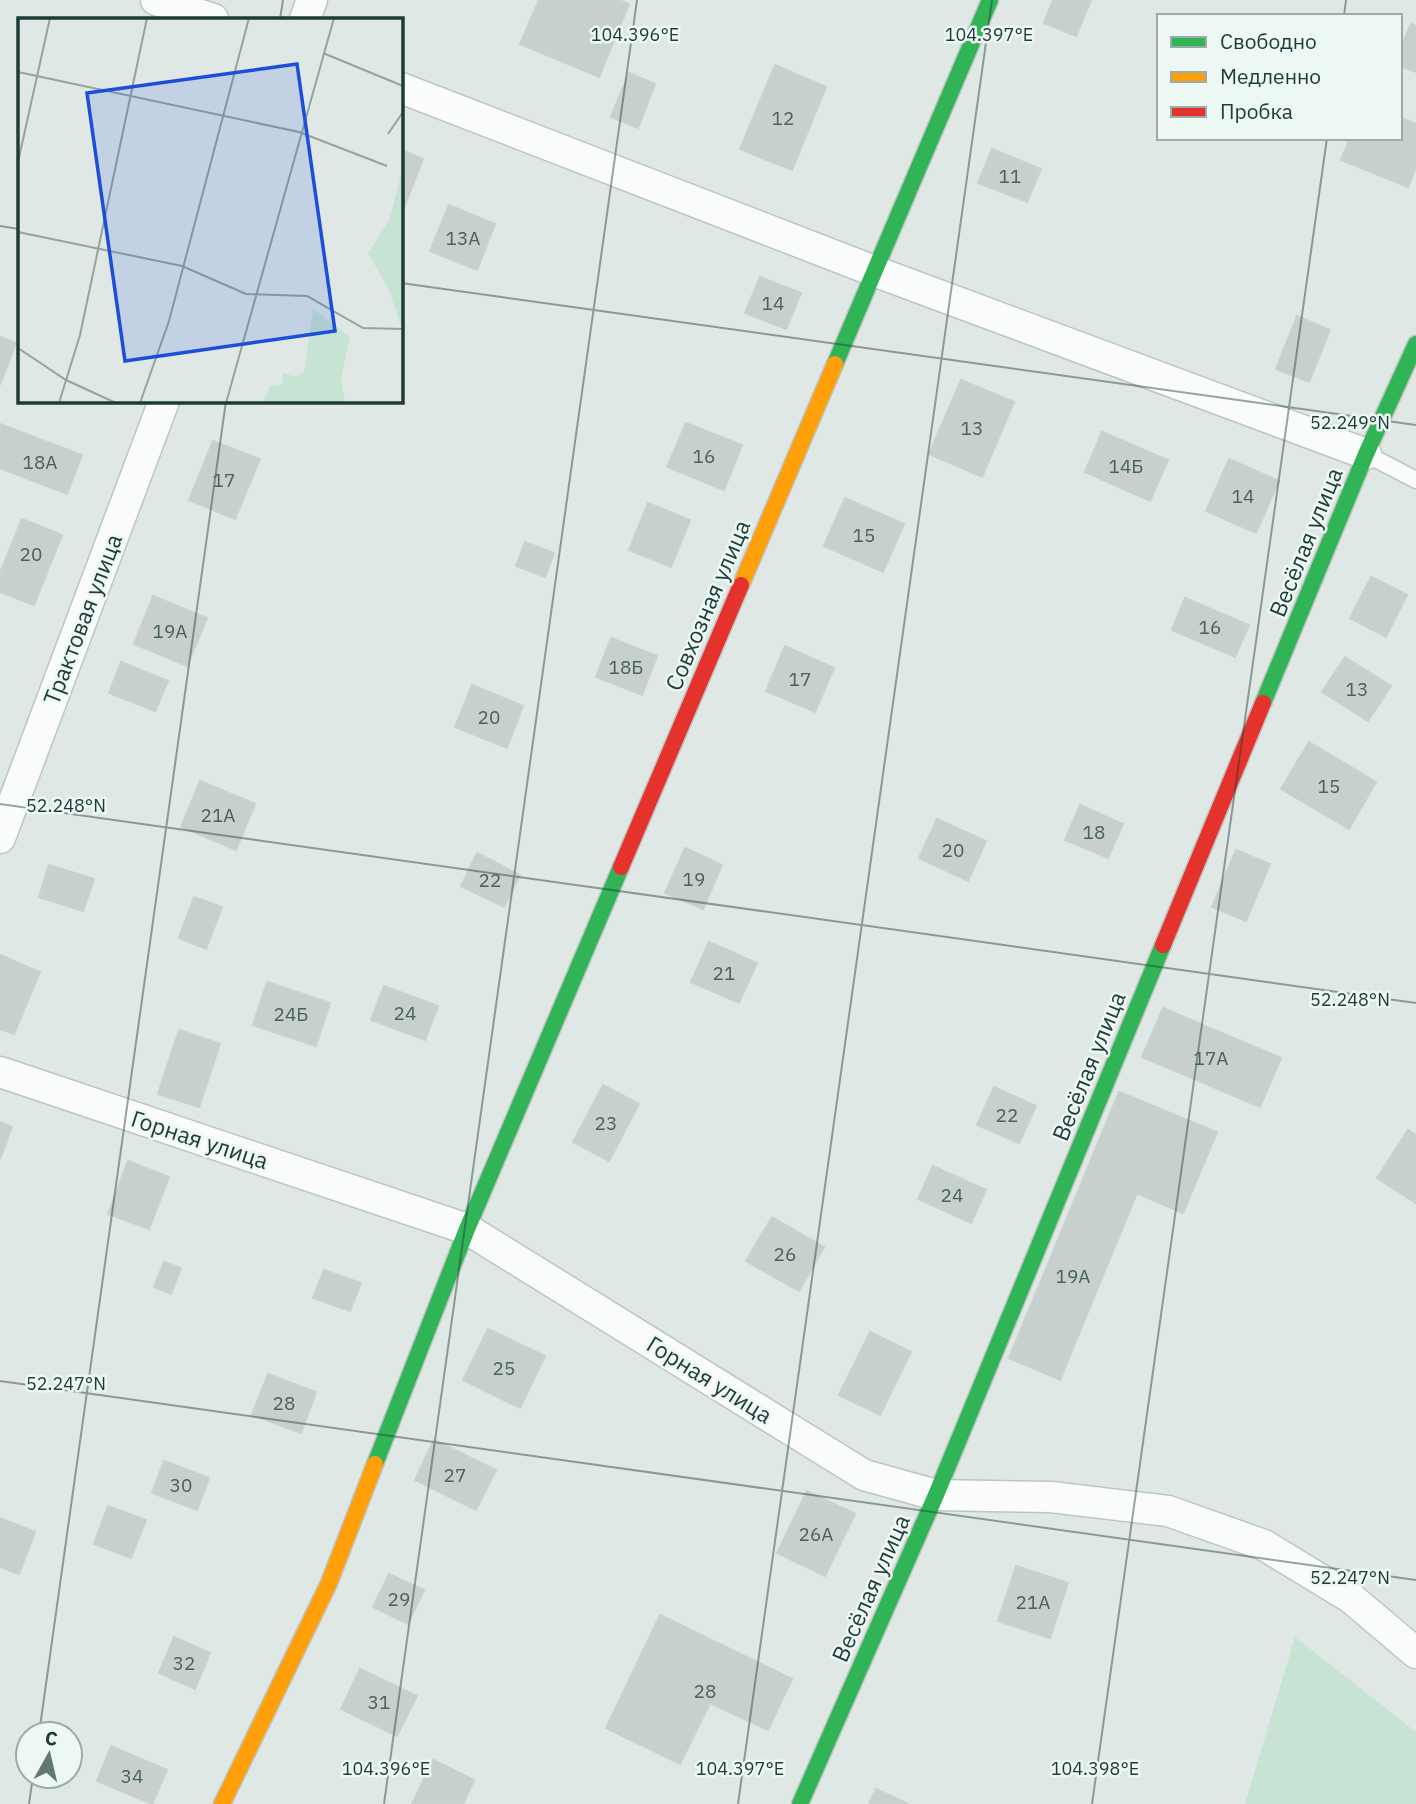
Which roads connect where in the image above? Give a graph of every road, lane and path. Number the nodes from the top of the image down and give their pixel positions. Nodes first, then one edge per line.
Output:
1 (156, 0) edge
2 (312, 0) edge
3 (990, 0) edge
4 (210, 18) edge
5 (305, 18) edge
6 (402, 88) edge
7 (874, 271) junction
8 (1416, 344) edge
9 (164, 402) edge
10 (1366, 454) junction
11 (1416, 480) edge
12 (0, 838) edge
13 (0, 1072) edge
14 (467, 1229) junction
15 (936, 1495) junction
16 (1416, 1653) edge
17 (222, 1804) edge
18 (800, 1804) edge

1 - 4 street
2 - 5 street
3 - 7 street, Совхозная улица
6 - 7 street
7 - 10 street
7 - 14 street, Совхозная улица
8 - 10 street, Весёлая улица
9 - 12 street, Трактовая улица
10 - 11 lane
10 - 15 street, Весёлая улица
13 - 14 street, Горная улица
14 - 15 street, Горная улица
14 - 17 street, Совхозная улица
15 - 16 street, Горная улица
15 - 18 street, Весёлая улица

